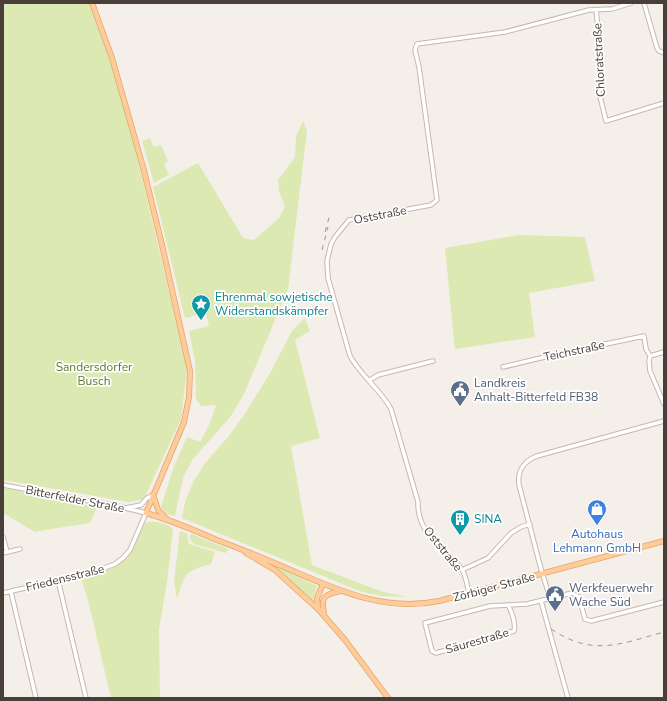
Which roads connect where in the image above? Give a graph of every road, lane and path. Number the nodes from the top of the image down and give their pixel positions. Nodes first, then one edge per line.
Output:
1 (92, 3) edge
2 (631, 3) edge
3 (644, 3) edge
4 (596, 10) junction
5 (664, 53) edge
6 (664, 103) edge
7 (664, 352) edge
8 (650, 356) junction
9 (433, 361) dead end
10 (503, 368) dead end
11 (370, 380) junction
12 (664, 404) edge
13 (664, 421) edge
14 (3, 486) edge
15 (153, 495) junction
16 (125, 508) junction
17 (146, 513) junction
18 (170, 521) junction
19 (530, 524) junction
20 (3, 536) edge
21 (664, 541) edge
22 (20, 549) dead end
23 (243, 550) junction
24 (5, 552) edge
25 (462, 570) junction
26 (542, 574) junction
27 (58, 580) junction
28 (323, 584) junction
29 (341, 591) junction
30 (11, 592) junction
31 (3, 593) edge
32 (469, 593) junction
33 (550, 598) junction
34 (541, 601) junction
35 (664, 602) edge
36 (508, 605) junction
37 (319, 610) junction
38 (324, 615) junction
39 (36, 698) edge
40 (86, 698) edge
41 (388, 698) edge
42 (568, 698) edge

1 - 15 main road
2 - 4 street
3 - 5 street
4 - 6 street, Chloratstraße
4 - 11 street, Oststraße
7 - 8 street
8 - 10 street, Teichstraße
8 - 12 street
9 - 11 street
11 - 25 street, Oststraße
13 - 19 street
14 - 16 street, Bitterfelder Straße
15 - 16 street
15 - 17 main road
15 - 18 main road
16 - 17 street, Bitterfelder Straße
17 - 18 main road
17 - 27 street, Friedensstraße
18 - 23 main road
19 - 25 street
19 - 26 street
20 - 24 street
21 - 26 main road, Zörbiger Straße
22 - 24 street
23 - 28 main road, Zörbiger Straße
23 - 37 main road
25 - 32 street, Oststraße
26 - 32 main road, Zörbiger Straße
26 - 33 street
27 - 30 street, Friedensstraße
27 - 40 street
28 - 29 main road, Zörbiger Straße
28 - 37 main road
29 - 32 main road, Zörbiger Straße
29 - 38 main road
30 - 31 street, Friedensstraße
30 - 39 street
33 - 34 street, Säurestraße
33 - 35 street, Säurestraße
34 - 36 street, Säurestraße
34 - 42 street
36 - 36 street, Säurestraße
37 - 38 main road
38 - 41 main road

